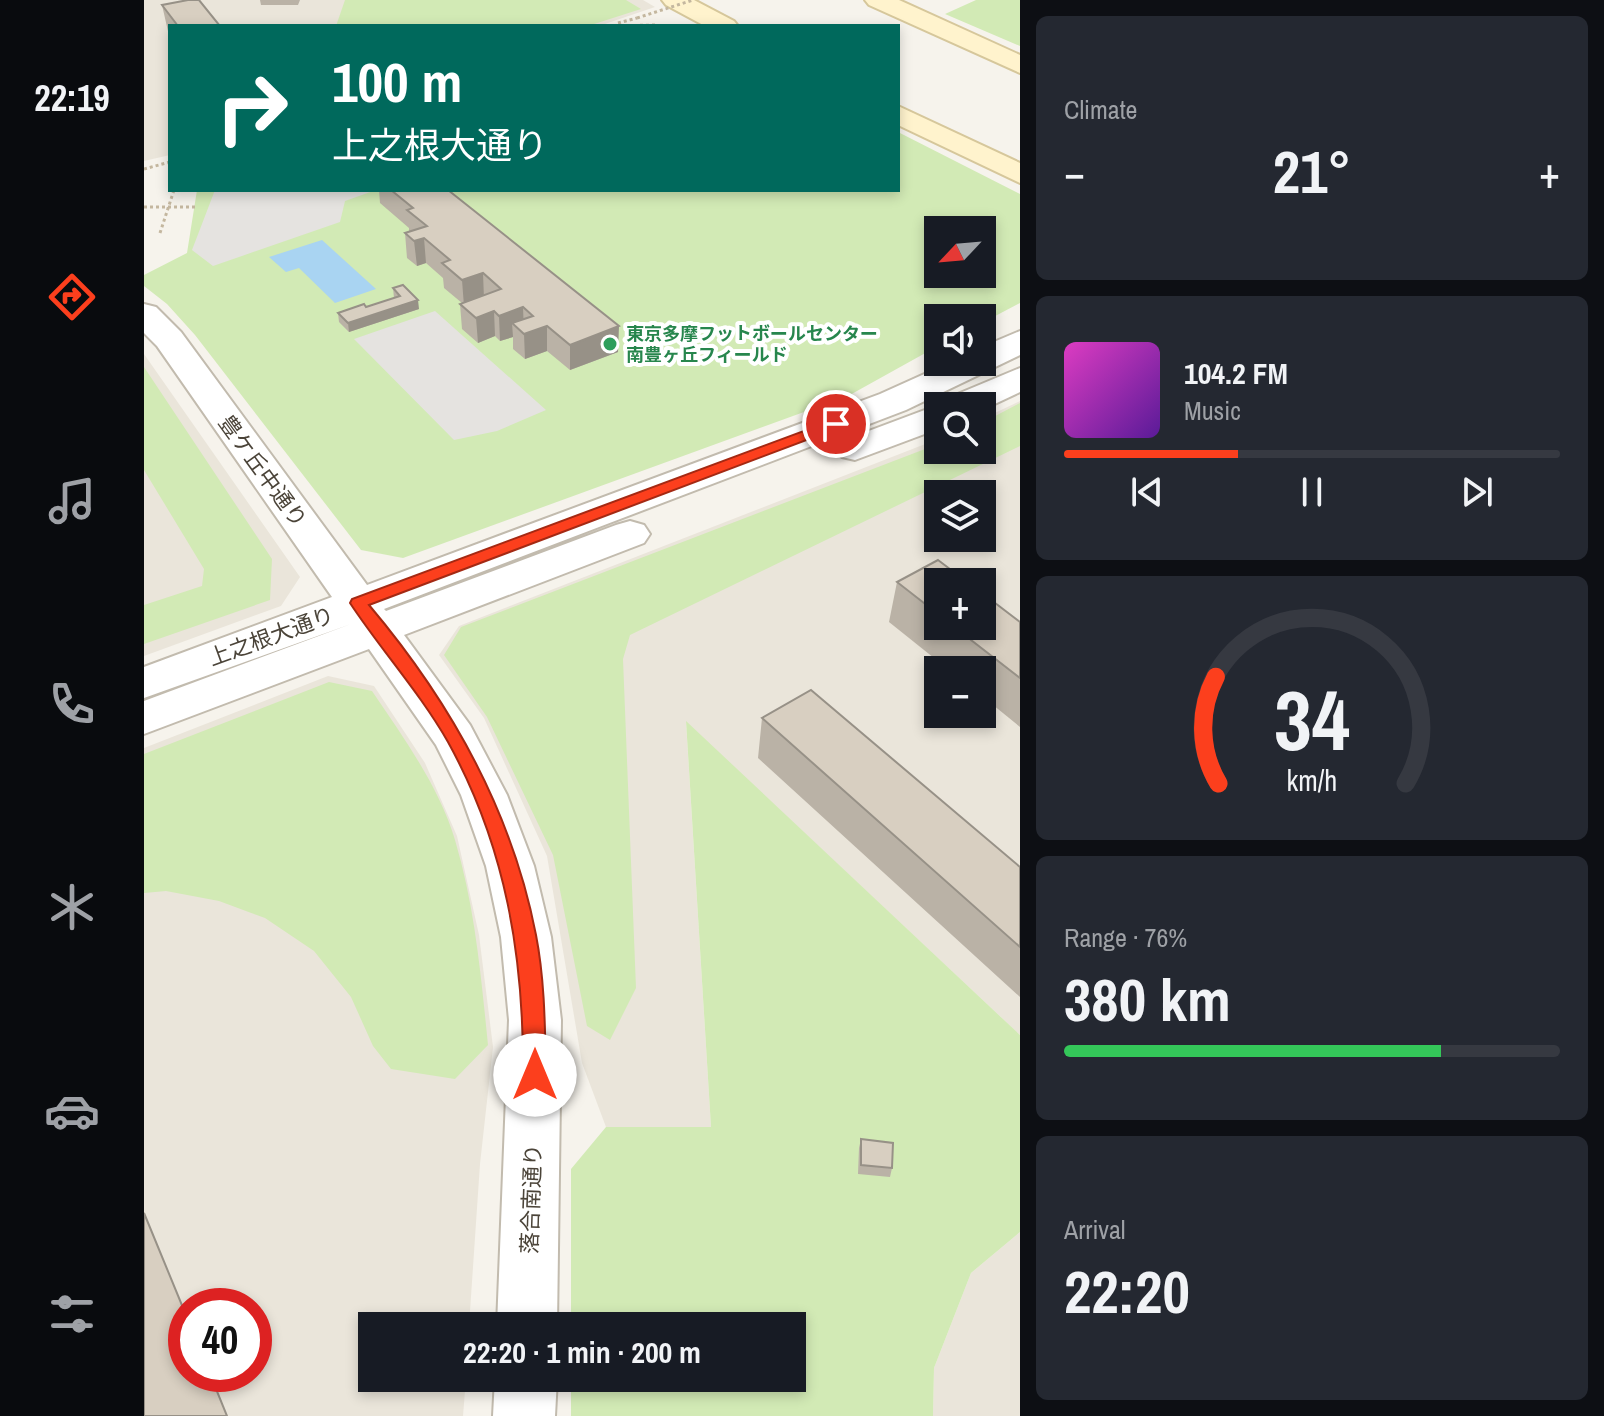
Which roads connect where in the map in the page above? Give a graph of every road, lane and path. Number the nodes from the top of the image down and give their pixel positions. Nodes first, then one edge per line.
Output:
1 (675, 0) edge
2 (693, 0) edge
3 (878, 0) edge
4 (617, 24) edge
5 (721, 24) edge
6 (1020, 65) edge
7 (900, 115) edge
8 (168, 163) edge
9 (144, 169) edge
10 (1020, 174) edge
11 (173, 192) edge
12 (144, 207) edge
13 (168, 207) junction
14 (197, 207) dead end
15 (160, 233) dead end
16 (144, 314) edge
17 (1020, 341) edge
18 (996, 353) edge
19 (948, 376) edge
20 (1020, 379) edge
21 (992, 392) edge
22 (924, 421) edge
23 (369, 616) junction
24 (144, 683) edge
25 (144, 718) edge
26 (527, 1312) edge
27 (525, 1392) edge
28 (524, 1416) edge

1 - 5 main road
2 - 4 path, bridge
3 - 6 main road
7 - 10 main road
8 - 9 path
11 - 13 path
12 - 13 path
13 - 14 path
13 - 15 path
16 - 23 street, 豊ケ丘中通り
17 - 18 street, 上之根大通り
19 - 23 street, 上之根大通り
20 - 21 street
22 - 23 street, 上之根大通り
23 - 24 street, 上之根大通り
23 - 25 street, 上之根大通り
23 - 26 street, 落合南通り
27 - 28 street

